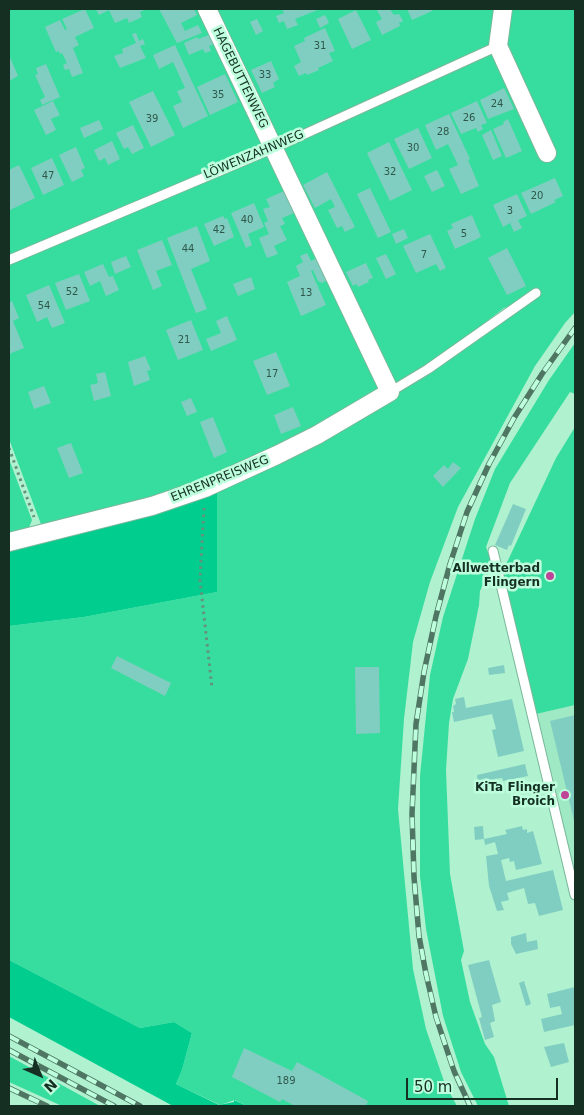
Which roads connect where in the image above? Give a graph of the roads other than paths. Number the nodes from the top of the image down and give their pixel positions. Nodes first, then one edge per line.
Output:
1 (207, 9) edge
2 (503, 9) edge
3 (498, 46) junction
4 (274, 148) junction
5 (547, 153) dead end
6 (9, 260) edge
7 (536, 292) dead end
8 (390, 392) junction
9 (9, 542) edge
10 (493, 551) dead end
11 (575, 895) edge

1 - 4 street, HAGEBUTTENWEG
2 - 3 street
3 - 4 lane, LÖWENZAHNWEG
3 - 5 street
4 - 6 lane, LÖWENZAHNWEG
4 - 8 street
7 - 8 lane, EHRENPREISWEG
8 - 9 street, EHRENPREISWEG
10 - 11 lane

